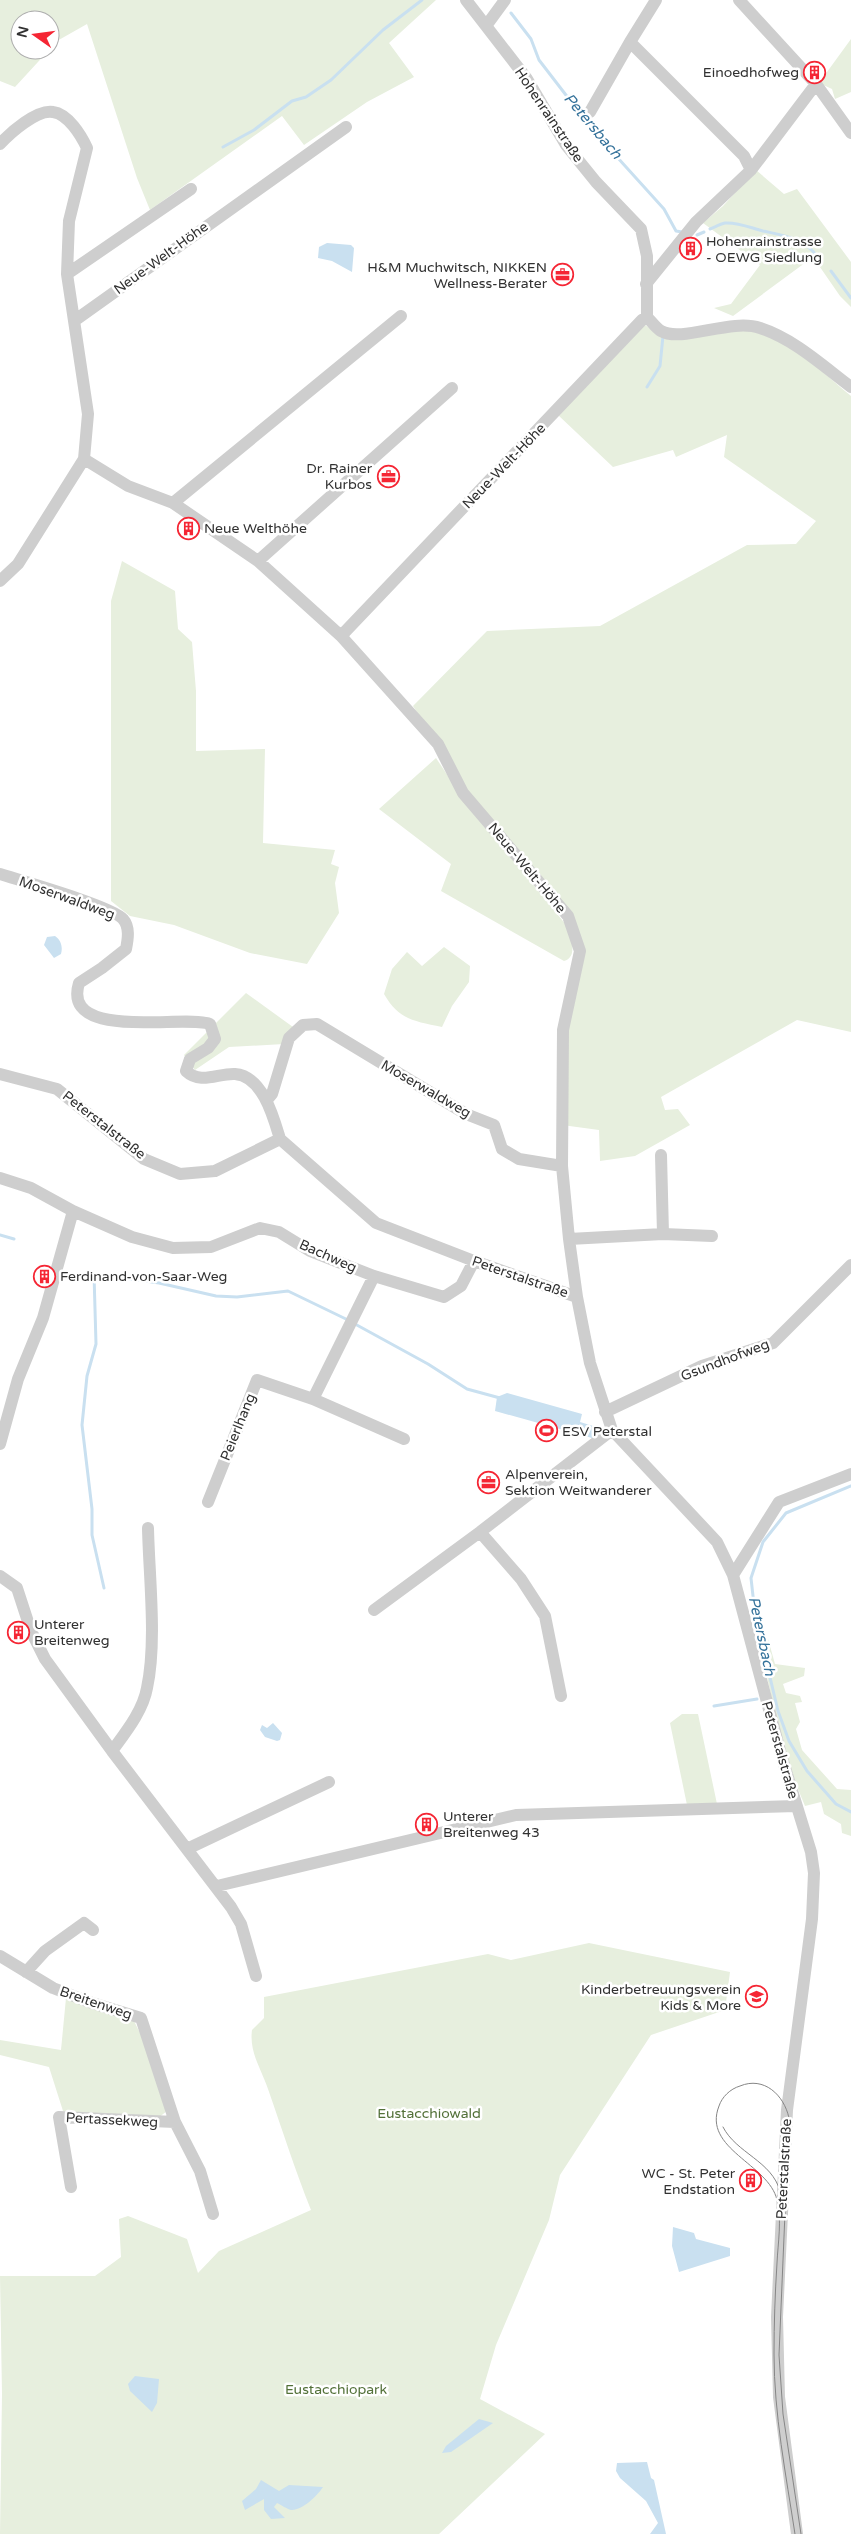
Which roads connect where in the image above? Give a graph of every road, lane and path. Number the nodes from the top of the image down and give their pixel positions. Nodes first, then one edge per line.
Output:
1 (466, 0) edge
2 (505, 0) edge
3 (656, 0) edge
4 (739, 0) edge
5 (486, 26) junction
6 (630, 42) junction
7 (816, 84) junction
8 (590, 112) dead end
9 (346, 127) dead end
10 (851, 133) edge
11 (0, 144) edge
12 (751, 170) junction
13 (191, 189) dead end
14 (67, 274) junction
15 (646, 284) junction
16 (401, 316) dead end
17 (647, 317) junction
18 (74, 321) junction
19 (851, 387) edge
20 (452, 388) dead end
21 (84, 459) junction
22 (173, 503) junction
23 (258, 561) junction
24 (0, 581) edge
25 (341, 636) junction
26 (0, 874) edge
27 (0, 1074) edge
28 (267, 1100) junction
29 (280, 1139) junction
30 (661, 1155) dead end
31 (562, 1166) junction
32 (0, 1178) edge
33 (73, 1211) junction
34 (663, 1234) junction
35 (712, 1236) dead end
36 (569, 1239) junction
37 (474, 1261) junction
38 (851, 1265) edge
39 (374, 1276) junction
40 (578, 1297) junction
41 (313, 1399) junction
42 (605, 1412) junction
43 (612, 1430) junction
44 (404, 1439) dead end
45 (0, 1444) edge
46 (851, 1474) edge
47 (208, 1502) dead end
48 (148, 1528) dead end
49 (480, 1532) junction
50 (733, 1575) junction
51 (0, 1576) edge
52 (374, 1610) dead end
53 (560, 1696) dead end
54 (112, 1751) junction
55 (329, 1782) dead end
56 (796, 1806) junction
57 (187, 1849) junction
58 (217, 1886) junction
59 (93, 1930) dead end
60 (0, 1956) edge
61 (26, 1972) junction
62 (256, 1976) dead end
63 (141, 2018) joint
64 (175, 2122) junction
65 (70, 2187) dead end
66 (213, 2214) dead end
67 (798, 2534) edge

1 - 5 street, Hohenrainstraße
2 - 5 street
3 - 6 street
4 - 7 street
5 - 15 street, Hohenrainstraße
6 - 8 street
6 - 12 street
7 - 10 street
7 - 12 street
9 - 18 street, Neue-Welt-Höhe
11 - 14 street
12 - 15 street
13 - 14 street
14 - 18 street
15 - 17 street, Hohenrainstraße
16 - 22 street
17 - 19 street
17 - 25 street, Neue-Welt-Höhe
18 - 21 street
20 - 23 street
21 - 22 street, Neue-Welt-Höhe
21 - 24 street
22 - 23 street, Neue-Welt-Höhe
23 - 25 street, Neue-Welt-Höhe
25 - 31 street, Neue-Welt-Höhe
26 - 28 street, Moserwaldweg
27 - 29 street, Peterstalstraße
28 - 29 street, Moserwaldweg
28 - 31 street, Moserwaldweg
29 - 37 street, Peterstalstraße
30 - 34 street
31 - 36 street, Neue-Welt-Höhe
32 - 33 street, Bachweg
33 - 39 street, Bachweg
33 - 45 street
34 - 35 street
34 - 36 street
36 - 40 street, Neue-Welt-Höhe
37 - 39 street, Bachweg
37 - 40 street, Peterstalstraße
38 - 42 street, Gsundhofweg
39 - 41 street
40 - 42 street, Peterstalstraße
41 - 44 street, Peierlhang
41 - 47 street, Peierlhang
42 - 43 street, Peterstalstraße
43 - 49 street
43 - 50 street, Peterstalstraße
46 - 50 street
48 - 54 street
49 - 52 street
49 - 53 street
50 - 56 street, Peterstalstraße
51 - 54 street
54 - 57 street
55 - 57 street
56 - 58 street, Peterstalstraße
56 - 67 street, Peterstalstraße
57 - 58 street
58 - 62 street
59 - 61 street
60 - 61 street, Breitenweg
61 - 63 street, Breitenweg
63 - 64 street, Pertassekweg
64 - 65 street, Pertassekweg
64 - 66 street, Pertassekweg

